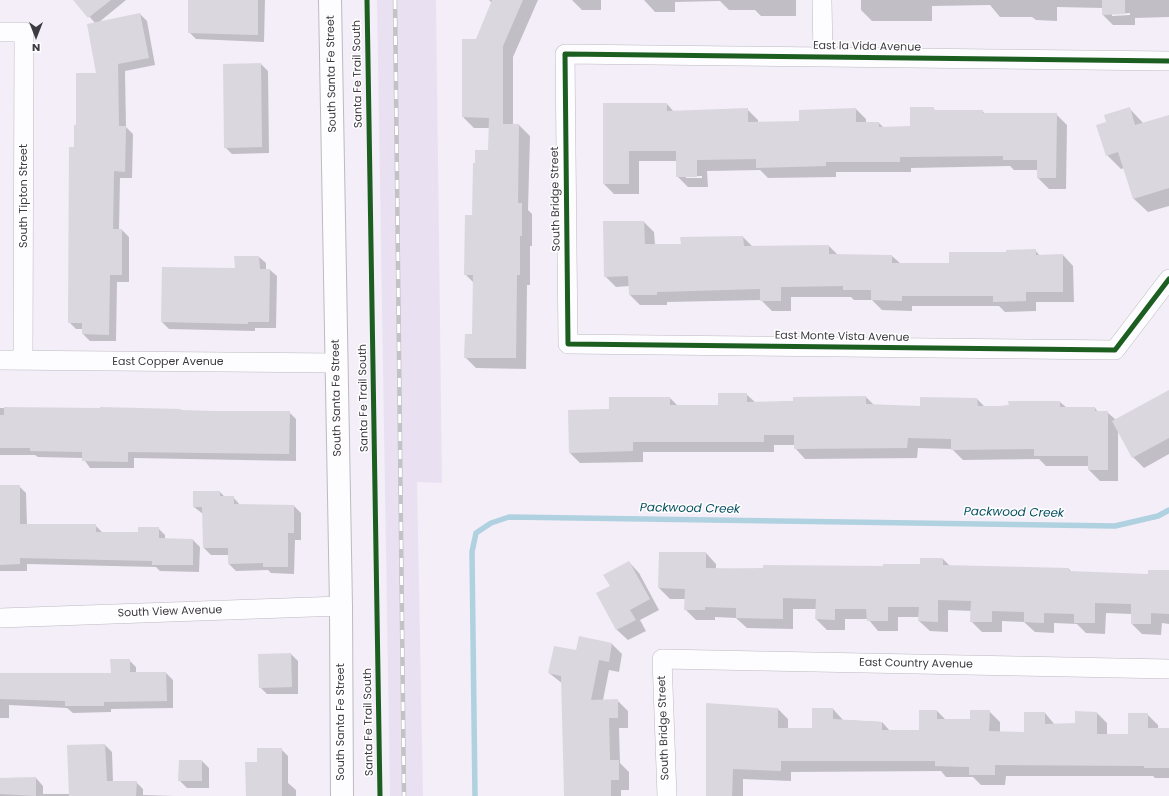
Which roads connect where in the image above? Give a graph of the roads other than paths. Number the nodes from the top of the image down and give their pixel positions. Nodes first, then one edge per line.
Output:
1 (330, 0) edge
2 (822, 0) edge
3 (0, 32) edge
4 (565, 54) joint
5 (823, 56) junction
6 (1169, 61) edge
7 (1169, 279) edge
8 (568, 344) joint
9 (0, 360) edge
10 (23, 360) junction
11 (337, 363) junction
12 (341, 606) junction
13 (0, 618) edge
14 (662, 659) joint
15 (1169, 669) edge
16 (342, 796) edge
17 (667, 796) edge

1 - 11 street, South Santa Fe Street
2 - 5 street
3 - 10 street, South Tipton Street
4 - 5 street, East la Vida Avenue
4 - 8 street, South Bridge Street
5 - 6 street, East la Vida Avenue
7 - 8 street, East Monte Vista Avenue
9 - 10 street, East Copper Avenue
10 - 11 street, East Copper Avenue
11 - 12 street, South Santa Fe Street
12 - 13 street, South View Avenue
12 - 16 street, South Santa Fe Street
14 - 15 street, East Country Avenue
14 - 17 street, South Bridge Street

